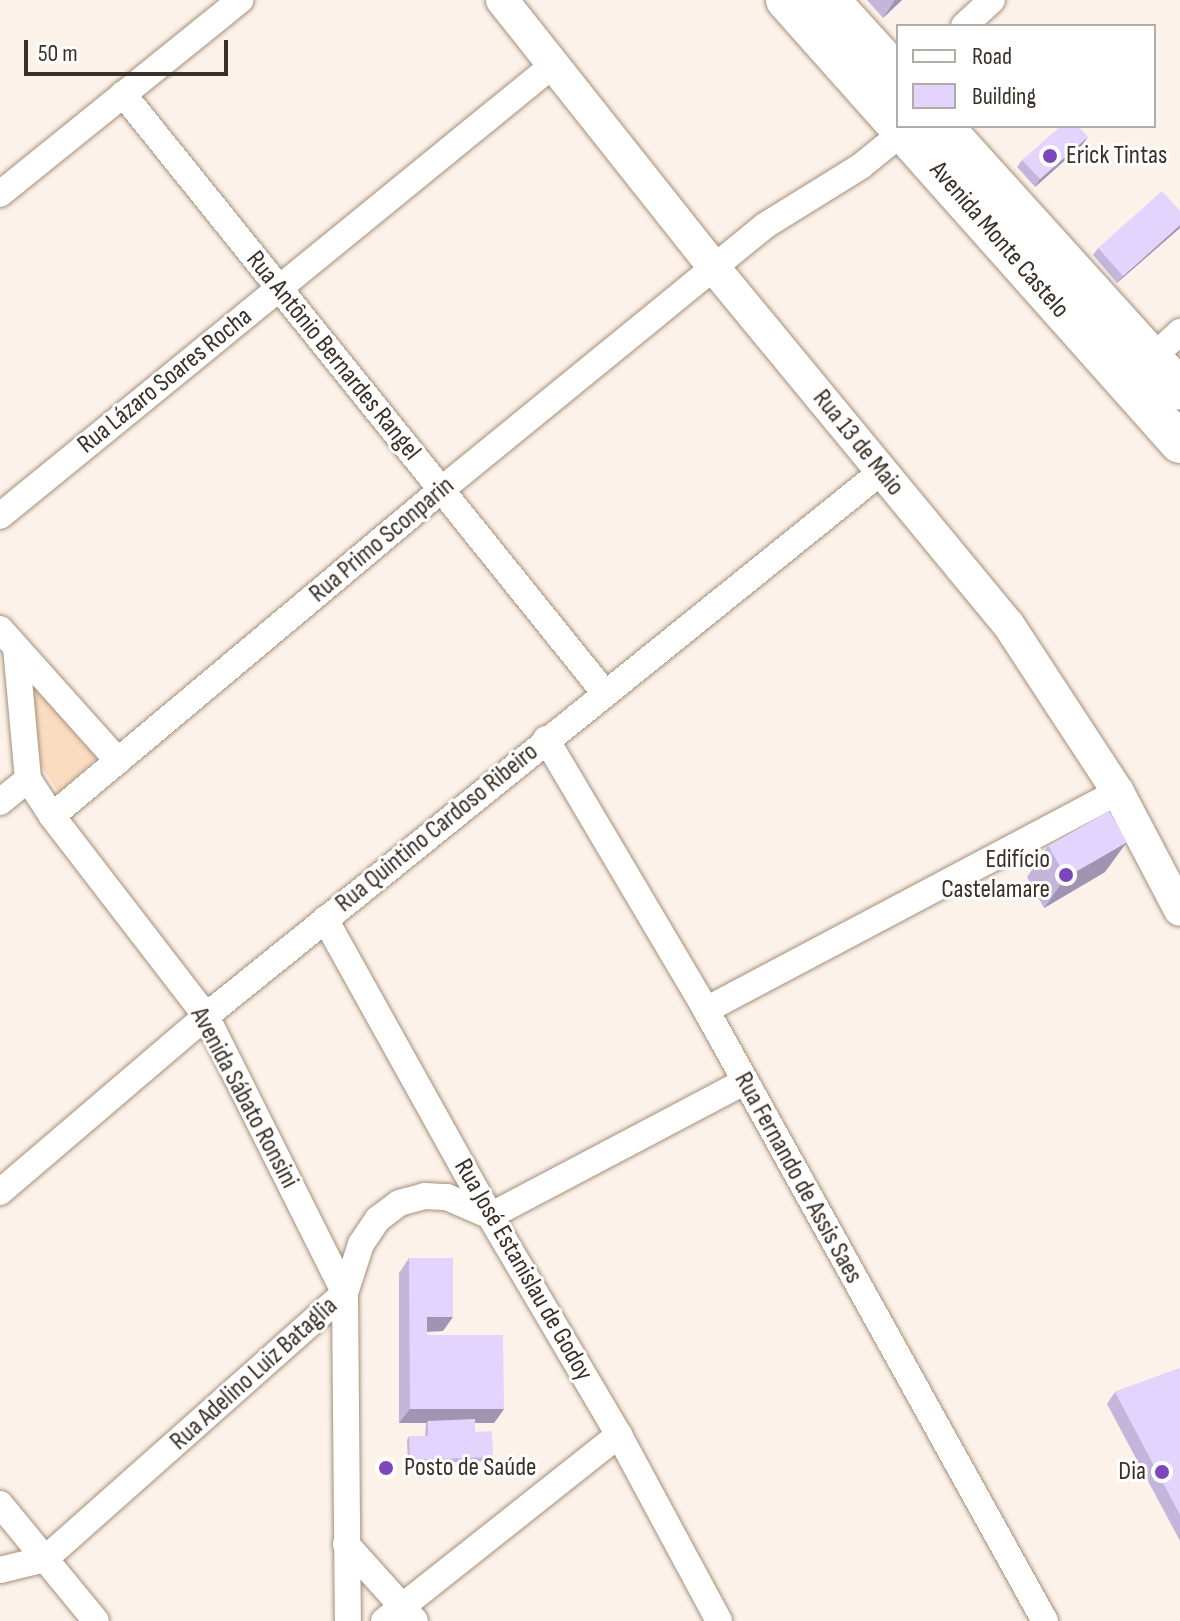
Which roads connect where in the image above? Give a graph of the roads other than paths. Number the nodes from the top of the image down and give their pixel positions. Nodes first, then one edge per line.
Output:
1 (240, 0) edge
2 (502, 0) edge
3 (786, 0) edge
4 (829, 0) edge
5 (992, 0) edge
6 (966, 24) edge
7 (553, 65) junction
8 (891, 88) edge
9 (123, 94) junction
10 (902, 128) edge
11 (944, 128) edge
12 (903, 132) junction
13 (0, 194) edge
14 (715, 269) junction
15 (279, 288) junction
16 (1152, 357) edge
17 (1180, 389) edge
18 (1180, 443) edge
19 (881, 472) junction
20 (441, 490) junction
21 (0, 516) edge
22 (8, 638) edge
23 (604, 692) junction
24 (546, 739) junction
25 (118, 761) junction
26 (28, 779) junction
27 (1118, 792) junction
28 (0, 802) edge
29 (52, 816) junction
30 (1180, 910) edge
31 (325, 919) junction
32 (706, 1010) junction
33 (206, 1016) junction
34 (744, 1082) junction
35 (0, 1192) edge
36 (490, 1216) junction
37 (345, 1293) junction
38 (619, 1435) junction
39 (0, 1504) edge
40 (346, 1544) junction
41 (45, 1559) junction
42 (0, 1570) edge
43 (400, 1617) edge
44 (96, 1621) edge
45 (348, 1621) edge
46 (719, 1621) edge
47 (1045, 1621) edge

1 - 9 street
2 - 7 street, Rua 13 de Maio
3 - 8 main road, Avenida Monte Castelo
4 - 8 main road, Avenida Monte Castelo
5 - 6 street
7 - 14 street, Rua 13 de Maio
7 - 15 street, Rua Lázaro Soares Rocha
9 - 13 street
9 - 15 street, Rua Antônio Bernardes Rangel
10 - 12 main road, Avenida Monte Castelo
11 - 16 main road, Avenida Monte Castelo
12 - 14 street, Rua Primo Sconparin
12 - 16 main road, Avenida Monte Castelo
14 - 19 street, Rua 13 de Maio
14 - 20 street, Rua Primo Sconparin
15 - 20 street, Rua Antônio Bernardes Rangel
15 - 21 street, Rua Lázaro Soares Rocha
16 - 17 main road, Avenida Monte Castelo
16 - 18 main road, Avenida Monte Castelo
19 - 23 street, Rua Quintino Cardoso Ribeiro
19 - 27 street, Rua 13 de Maio
20 - 23 street, Rua Antônio Bernardes Rangel
20 - 25 street, Rua Primo Sconparin
22 - 25 street
22 - 26 street, Avenida Sábato Ronsini
23 - 24 street, Rua Quintino Cardoso Ribeiro
24 - 31 street, Rua Quintino Cardoso Ribeiro
24 - 32 street, Rua Fernando de Assis Saes
25 - 29 street, Rua Primo Sconparin
26 - 28 street
26 - 29 street, Avenida Sábato Ronsini
27 - 30 street, Rua 13 de Maio
27 - 32 street
29 - 33 street, Avenida Sábato Ronsini
31 - 33 street, Rua Quintino Cardoso Ribeiro
31 - 36 street, Rua José Estanislau de Godoy
32 - 34 street, Rua Fernando de Assis Saes
33 - 35 street, Rua Quintino Cardoso Ribeiro
33 - 37 street, Avenida Sábato Ronsini
34 - 36 street
34 - 47 street, Rua Fernando de Assis Saes
36 - 37 street, Rua Adelino Luiz Bataglia
36 - 38 street, Rua José Estanislau de Godoy
37 - 40 street, Avenida Sábato Ronsini
37 - 41 street, Rua Adelino Luiz Bataglia
38 - 43 street
38 - 46 street, Rua José Estanislau de Godoy
39 - 41 street
40 - 43 street
40 - 45 street, Avenida Sábato Ronsini
41 - 42 street
41 - 44 street

